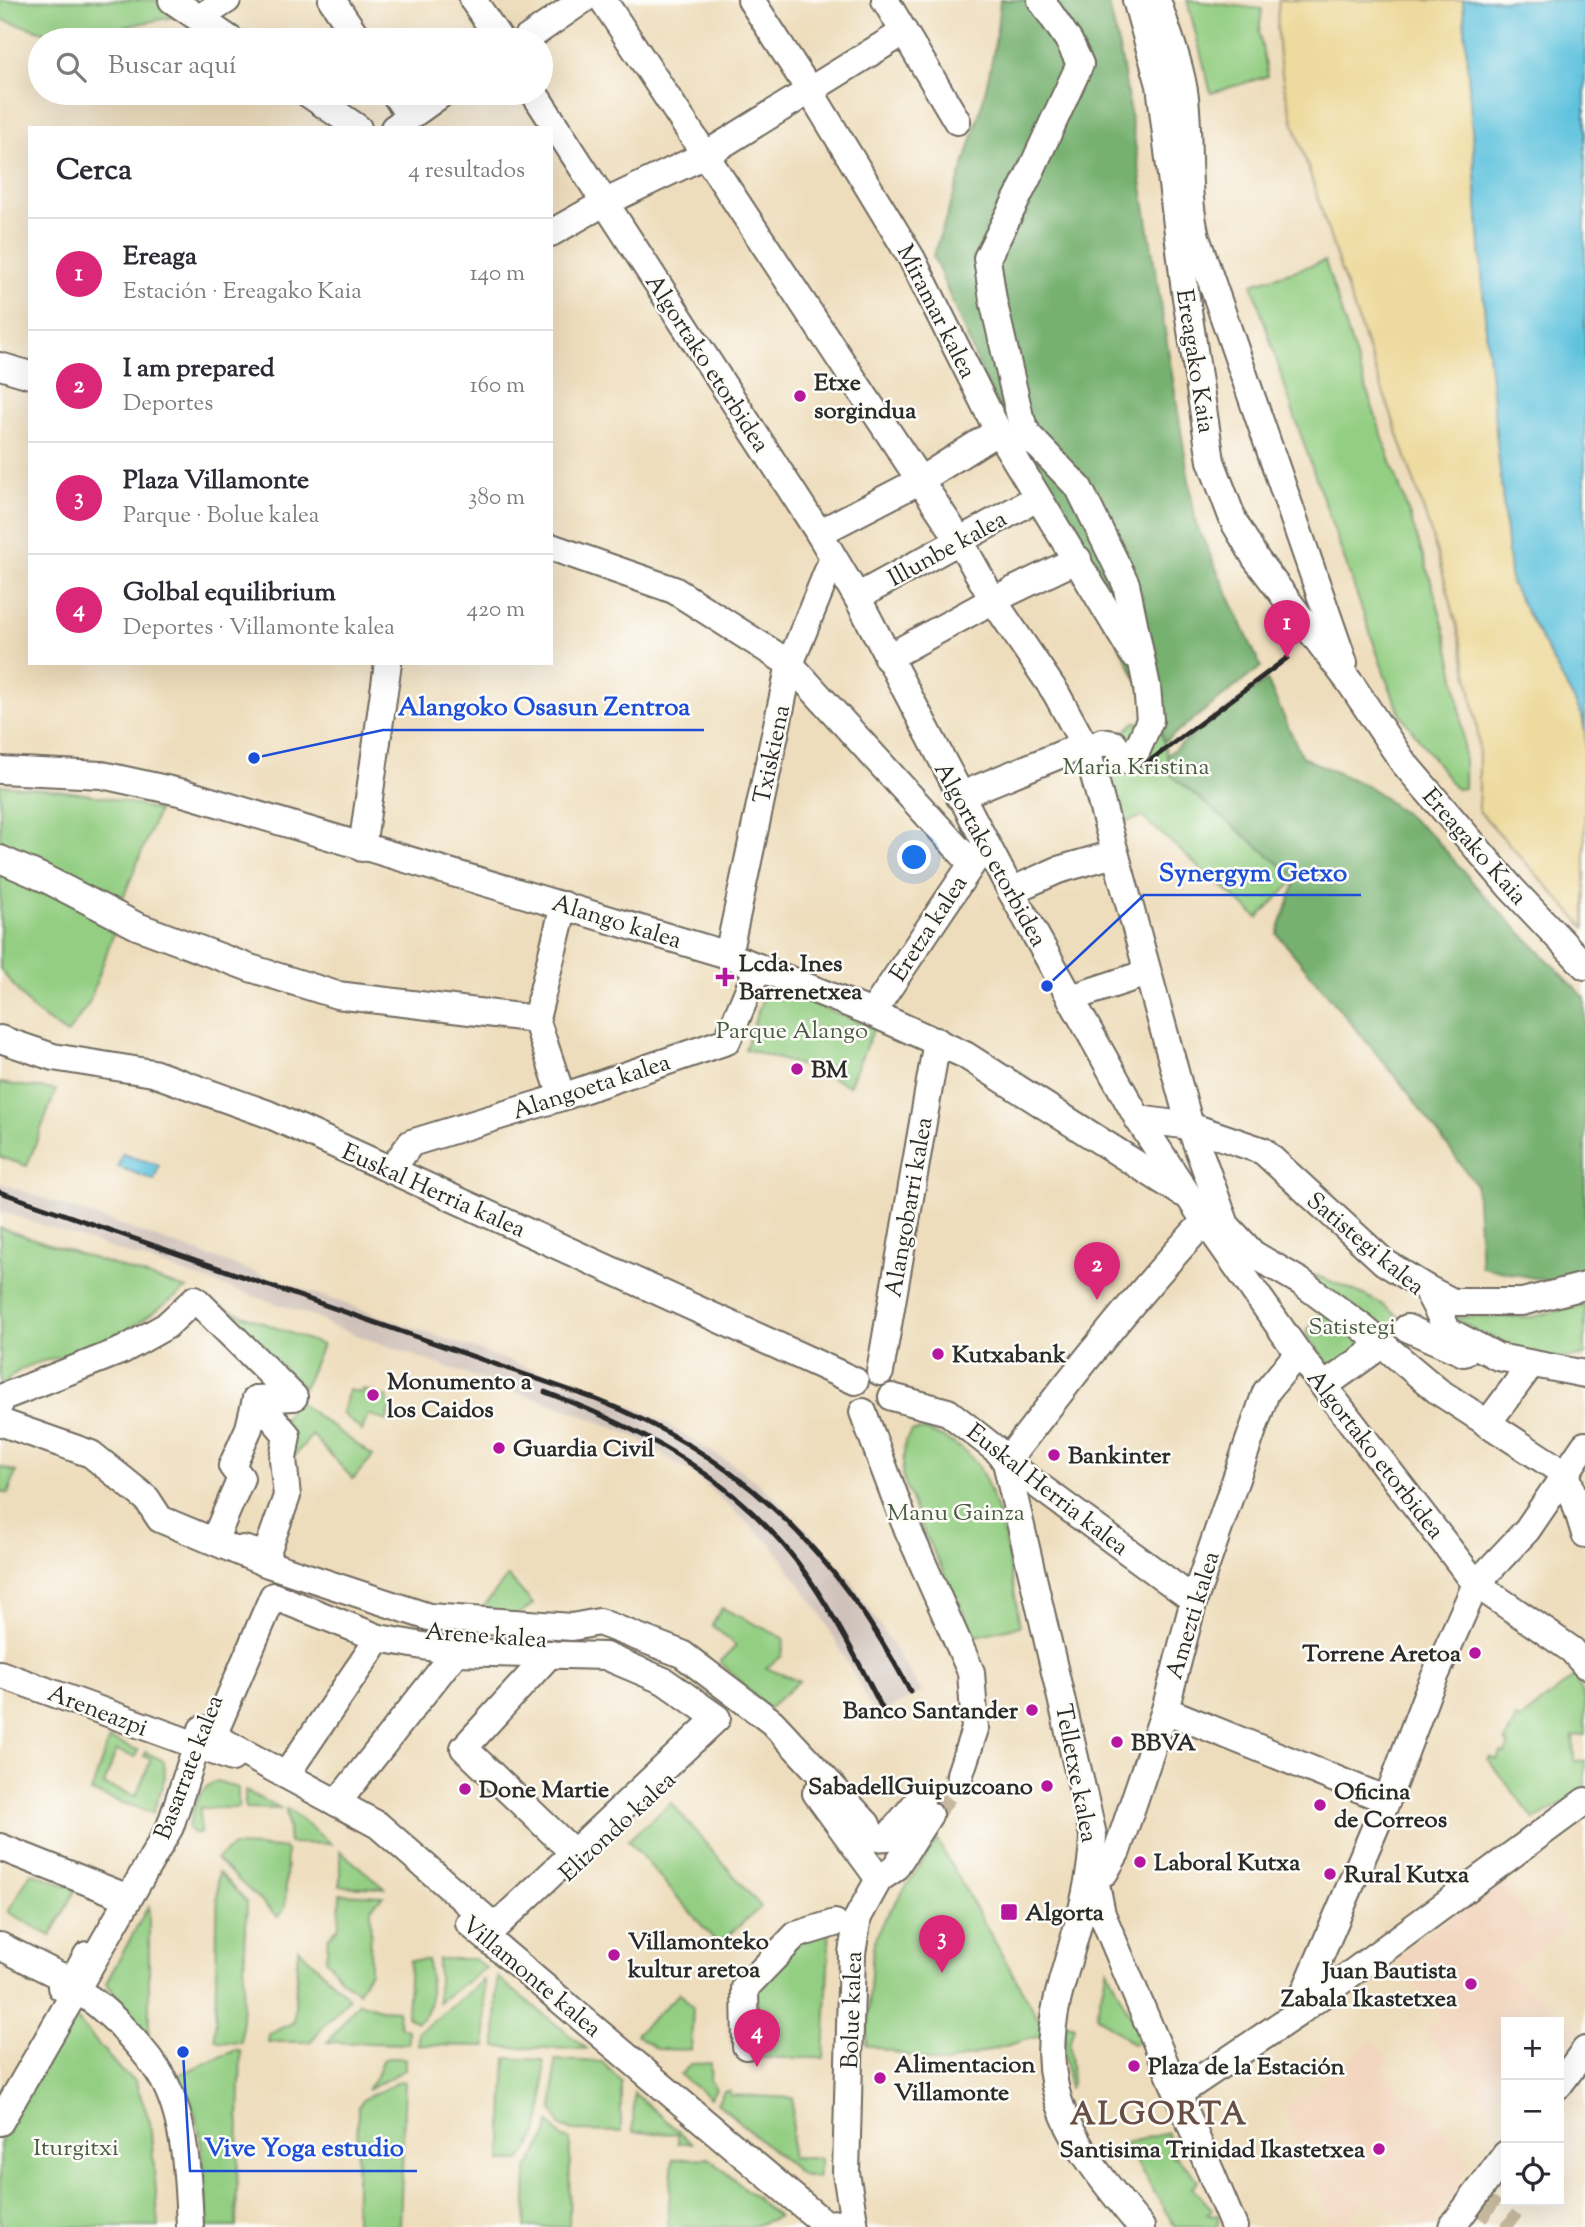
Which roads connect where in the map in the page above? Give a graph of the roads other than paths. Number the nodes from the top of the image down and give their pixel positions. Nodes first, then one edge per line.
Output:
1 (172, 0) edge
2 (227, 0) edge
3 (332, 0) edge
4 (473, 0) edge
5 (583, 0) edge
6 (603, 0) edge
7 (751, 0) edge
8 (885, 0) edge
9 (1041, 0) edge
10 (1136, 0) edge
11 (1157, 0) edge
12 (199, 18) junction
13 (214, 28) edge
14 (351, 28) edge
15 (492, 28) edge
16 (542, 28) edge
17 (904, 32) junction
18 (810, 91) junction
19 (324, 105) edge
20 (425, 105) edge
21 (542, 105) edge
22 (401, 121) edge
23 (957, 121) dead end
24 (355, 126) edge
25 (707, 154) junction
26 (604, 203) junction
27 (553, 232) edge
28 (0, 366) edge
29 (28, 374) edge
30 (998, 431) junction
31 (919, 481) junction
32 (1037, 498) junction
33 (819, 533) junction
34 (960, 541) junction
35 (553, 548) edge
36 (833, 558) junction
37 (1077, 559) junction
38 (857, 597) junction
39 (993, 600) junction
40 (887, 658) junction
41 (790, 664) junction
42 (388, 665) edge
43 (1351, 684) junction
44 (1147, 687) junction
45 (1086, 748) junction
46 (0, 770) edge
47 (959, 796) junction
48 (362, 848) junction
49 (978, 854) junction
50 (1114, 854) junction
51 (0, 859) edge
52 (1011, 891) junction
53 (564, 905) junction
54 (728, 955) junction
55 (1585, 966) edge
56 (758, 967) junction
57 (1147, 973) junction
58 (1071, 998) junction
59 (872, 1013) junction
60 (536, 1019) junction
61 (0, 1039) edge
62 (937, 1041) junction
63 (562, 1097) junction
64 (1138, 1119) junction
65 (1189, 1126) junction
66 (391, 1170) junction
67 (1189, 1197) junction
68 (1205, 1221) junction
69 (1585, 1286) edge
70 (1426, 1288) junction
71 (1408, 1328) dead end
72 (1382, 1344) junction
73 (1298, 1353) junction
74 (1528, 1369) junction
75 (880, 1372) junction
76 (1585, 1374) edge
77 (855, 1381) junction
78 (1324, 1386) junction
79 (892, 1397) junction
80 (256, 1399) junction
81 (0, 1404) edge
82 (863, 1412) junction
83 (0, 1422) edge
84 (1487, 1424) junction
85 (0, 1439) edge
86 (1585, 1445) edge
87 (1006, 1462) junction
88 (1567, 1475) junction
89 (1585, 1534) edge
90 (214, 1541) junction
91 (264, 1575) junction
92 (1476, 1584) junction
93 (1194, 1600) junction
94 (379, 1638) junction
95 (456, 1652) junction
96 (550, 1654) junction
97 (1585, 1665) edge
98 (0, 1674) edge
99 (0, 1691) edge
100 (1165, 1710) junction
101 (742, 1711) junction
102 (196, 1746) junction
103 (960, 1774) tunnel mouth
104 (286, 1775) junction
105 (1387, 1800) junction
106 (1585, 1801) edge
107 (337, 1803) junction
108 (0, 1847) edge
109 (574, 1853) junction
110 (1092, 1865) junction
111 (879, 1879) junction
112 (121, 1895) junction
113 (835, 1923) dead end
114 (492, 1941) junction
115 (0, 1946) edge
116 (0, 1954) edge
117 (79, 1990) junction
118 (1295, 2015) junction
119 (746, 2046) dead end
120 (1585, 2050) edge
121 (1563, 2080) edge
122 (1178, 2094) junction
123 (0, 2122) edge
124 (1501, 2161) edge
125 (854, 2225) edge
126 (190, 2227) edge
127 (1141, 2227) edge
128 (1234, 2227) edge
129 (1452, 2227) edge

1 - 12 street
2 - 12 street
3 - 14 street
4 - 15 street
5 - 16 street
6 - 25 street
7 - 18 street, Miramar kalea
8 - 17 street
9 - 44 street
10 - 43 street, Ereagako Kaia
11 - 43 street, Ereagako Kaia
12 - 13 street
17 - 18 street
17 - 23 street
18 - 25 street
18 - 30 street, Miramar kalea
19 - 24 street
20 - 22 street
21 - 26 street, Algortako etorbidea
25 - 26 street
25 - 31 street
26 - 27 street
26 - 33 street, Algortako etorbidea
28 - 29 street
30 - 31 street
30 - 32 street, Miramar kalea
31 - 33 street
31 - 34 street
32 - 34 street, Illunbe kalea
32 - 37 street, Miramar kalea
33 - 36 street, Algortako etorbidea
34 - 38 street, Illunbe kalea
34 - 39 street
35 - 41 street
36 - 38 street, Algortako etorbidea
36 - 41 street, Txiskiena
37 - 39 street
37 - 44 street, Miramar kalea
38 - 40 street, Algortako etorbidea
39 - 40 street
39 - 45 street
40 - 47 street, Algortako etorbidea
41 - 49 street
41 - 54 street, Txiskiena
42 - 48 street
43 - 55 street, Ereagako Kaia
44 - 45 street
45 - 47 street
45 - 50 street
46 - 48 street, Alango kalea
47 - 49 street, Algortako etorbidea
48 - 53 street, Alango kalea
49 - 52 street, Algortako etorbidea
49 - 59 street, Eretza kalea
50 - 52 street
50 - 57 street
51 - 60 street
52 - 58 street, Algortako etorbidea
53 - 54 street, Alango kalea
53 - 60 street
54 - 56 street, Alango kalea
56 - 59 street, Alango kalea
56 - 63 street, Alangoeta kalea
57 - 58 street
57 - 65 street
58 - 64 street, Algortako etorbidea
59 - 62 street, Alango kalea
60 - 63 street
61 - 66 street, Euskal Herria kalea
62 - 67 street, Alango kalea
62 - 75 street, Alangobarri kalea
63 - 66 street, Alangoeta kalea
64 - 65 street, Satistegi kalea
64 - 67 street, Algortako etorbidea
65 - 70 street, Satistegi kalea
65 - 72 street
66 - 77 street, Euskal Herria kalea
67 - 68 street, Algortako etorbidea
68 - 73 street, Algortako etorbidea
68 - 87 street
69 - 70 street
70 - 74 street, Satistegi kalea
71 - 74 street
72 - 78 street
72 - 84 street
73 - 78 street, Algortako etorbidea
73 - 93 street, Amezti kalea
74 - 76 street, Satistegi kalea
74 - 84 street
75 - 77 street
75 - 79 street
77 - 82 street
78 - 92 street, Algortako etorbidea
79 - 82 street
79 - 87 street, Euskal Herria kalea
80 - 81 street
80 - 90 street
80 - 90 street
82 - 103 street
83 - 90 street
84 - 88 street
85 - 91 street, Arene kalea
86 - 88 street
87 - 93 street, Euskal Herria kalea
87 - 110 street, Telletxe kalea
88 - 89 street
88 - 92 street
90 - 111 street, Bolue kalea
91 - 101 street, Arene kalea
91 - 102 street, Basarrate kalea
92 - 97 street, Algortako etorbidea
92 - 105 street
93 - 100 street, Amezti kalea
94 - 95 street
94 - 104 street
94 - 104 street
95 - 96 street
95 - 107 street
96 - 109 street
96 - 109 street
98 - 102 street, Areneazpi
99 - 112 street
100 - 105 street
100 - 110 street, Amezti kalea
101 - 111 street, Arene kalea
101 - 114 street, Elizondo kalea
102 - 114 street, Villamonte kalea
102 - 117 street, Basarrate kalea
104 - 107 street
105 - 118 street
106 - 118 street
107 - 109 street
108 - 112 street
110 - 122 street
110 - 127 street, Telletxe kalea
111 - 125 street, Bolue kalea
112 - 115 street
113 - 119 street
114 - 125 street, Villamonte kalea
116 - 117 street
117 - 123 street, Basarrate kalea
117 - 126 street
118 - 122 street
120 - 121 street
122 - 128 street
124 - 129 street

